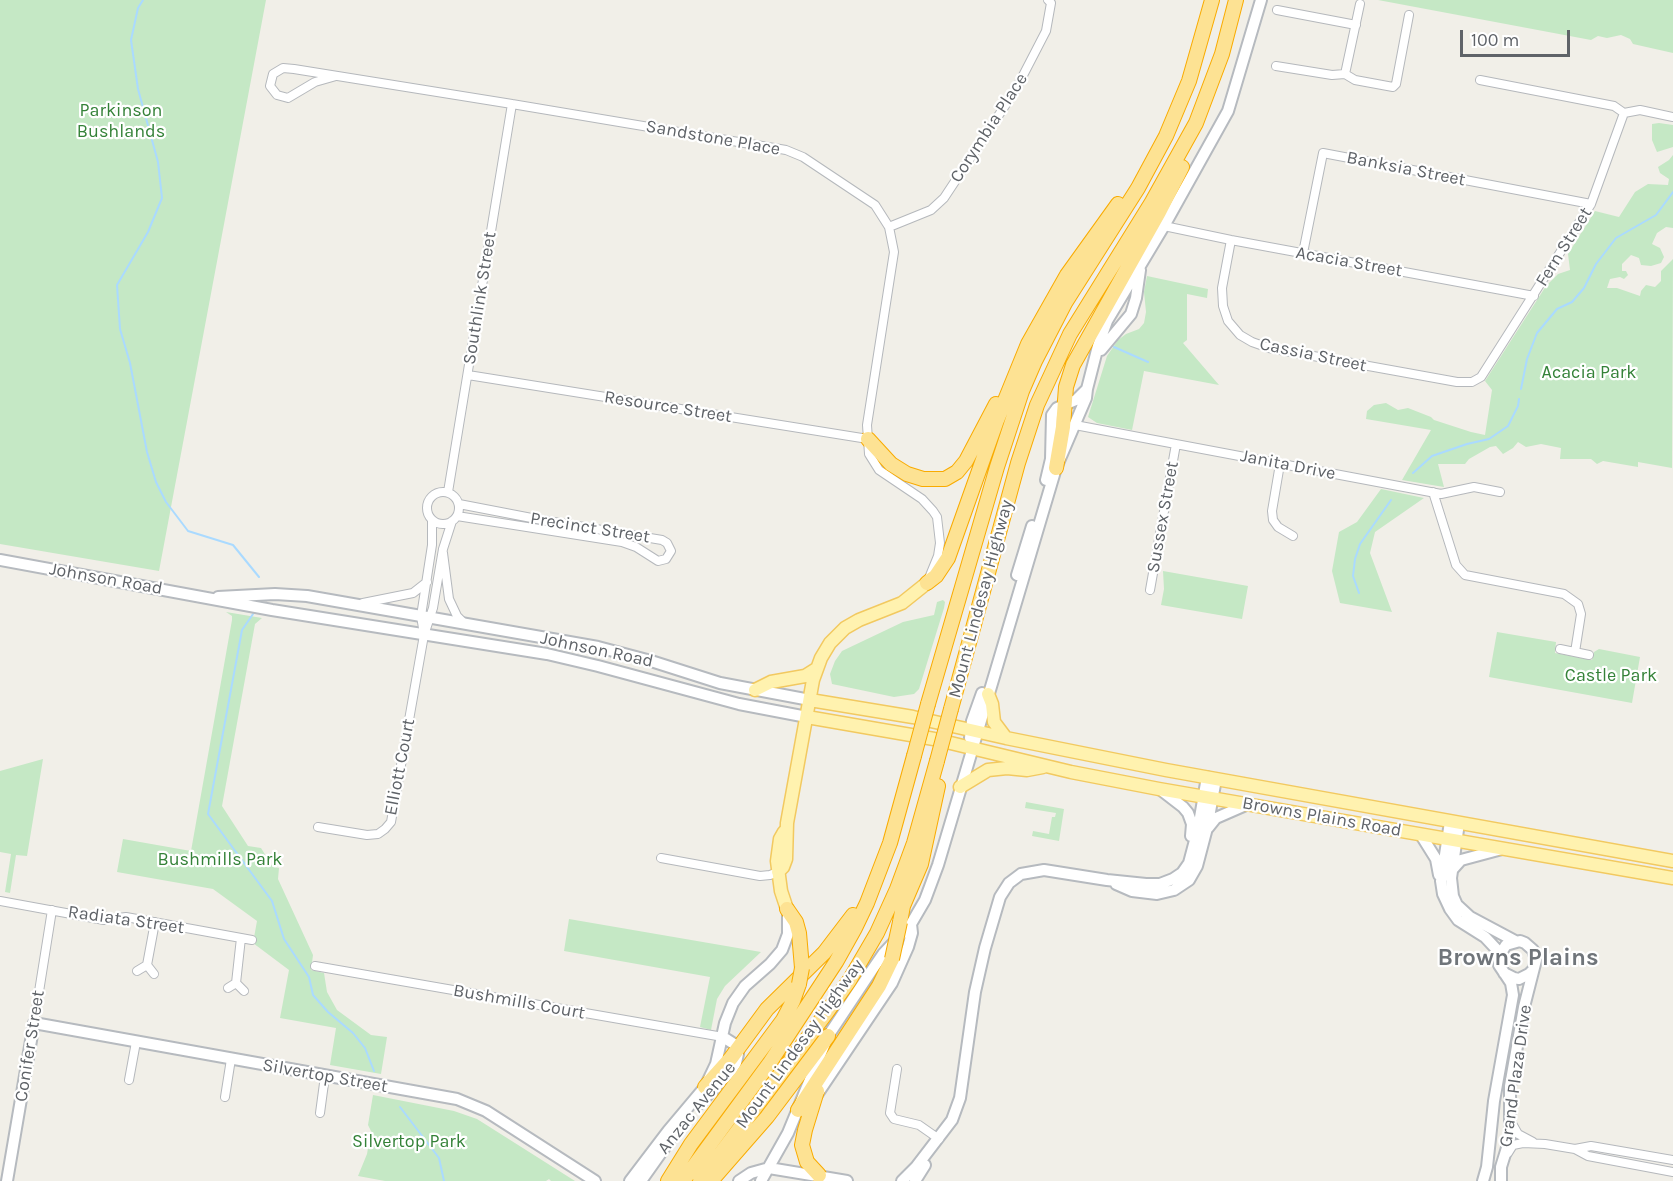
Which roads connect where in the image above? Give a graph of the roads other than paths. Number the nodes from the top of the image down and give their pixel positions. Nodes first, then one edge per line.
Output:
1 (1048, 0) edge
2 (1212, 0) edge
3 (1236, 0) edge
4 (1259, 2) edge
5 (1360, 4) dead end
6 (1276, 10) dead end
7 (1409, 15) dead end
8 (1356, 25) junction
9 (1276, 66) dead end
10 (1345, 74) junction
11 (336, 76) junction
12 (1480, 80) dead end
13 (512, 104) junction
14 (1624, 113) junction
15 (1673, 117) edge
16 (1196, 123) junction
17 (1138, 188) junction
18 (1591, 204) junction
19 (1164, 226) junction
20 (890, 227) junction
21 (1231, 240) junction
22 (1303, 254) junction
23 (1140, 267) junction
24 (1534, 296) junction
25 (1116, 306) junction
26 (1134, 306) junction
27 (1098, 353) junction
28 (1019, 363) junction
29 (1484, 372) joint
30 (468, 375) junction
31 (1087, 389) junction
32 (1065, 404) junction
33 (1076, 425) junction
34 (868, 439) junction
35 (1176, 444) junction
36 (1280, 464) junction
37 (1056, 468) junction
38 (448, 492) junction
39 (1433, 492) junction
40 (1500, 492) dead end
41 (459, 504) junction
42 (497, 512) junction
43 (455, 519) junction
44 (432, 520) junction
45 (495, 522) junction
46 (1293, 536) dead end
47 (443, 549) junction
48 (0, 560) edge
49 (427, 582) junction
50 (927, 583) junction
51 (1150, 590) dead end
52 (212, 598) junction
53 (356, 605) junction
54 (426, 617) junction
55 (464, 624) junction
56 (424, 635) junction
57 (1560, 649) dead end
58 (1575, 652) junction
59 (1589, 655) dead end
60 (816, 669) junction
61 (755, 690) junction
62 (988, 694) junction
63 (810, 700) junction
64 (807, 717) junction
65 (974, 731) junction
66 (1006, 738) junction
67 (972, 747) junction
68 (937, 761) junction
69 (1046, 766) junction
70 (1212, 778) junction
71 (960, 787) junction
72 (1159, 789) junction
73 (1208, 797) junction
74 (1248, 804) junction
75 (1455, 823) junction
76 (318, 827) dead end
77 (1207, 828) junction
78 (1421, 835) junction
79 (1451, 840) junction
80 (1502, 849) junction
81 (1192, 850) junction
82 (661, 858) dead end
83 (1673, 861) edge
84 (1451, 871) junction
85 (778, 872) junction
86 (1673, 878) edge
87 (1107, 880) junction
88 (1441, 881) junction
89 (872, 889) junction
90 (0, 901) edge
91 (788, 909) junction
92 (52, 910) junction
93 (155, 922) junction
94 (905, 923) junction
95 (241, 938) junction
96 (252, 940) dead end
97 (1515, 941) junction
98 (1500, 952) junction
99 (147, 965) junction
100 (315, 966) dead end
101 (1533, 970) junction
102 (137, 971) dead end
103 (1504, 973) junction
104 (154, 974) dead end
105 (236, 982) junction
106 (228, 988) dead end
107 (244, 991) dead end
108 (34, 1023) junction
109 (828, 1036) junction
110 (723, 1037) junction
111 (136, 1041) junction
112 (737, 1049) junction
113 (231, 1059) junction
114 (897, 1069) dead end
115 (820, 1074) junction
116 (325, 1076) junction
117 (129, 1080) dead end
118 (705, 1087) junction
119 (225, 1096) dead end
120 (816, 1096) junction
121 (798, 1110) junction
122 (320, 1113) dead end
123 (1510, 1120) junction
124 (939, 1139) junction
125 (1538, 1143) junction
126 (1575, 1149) junction
127 (1503, 1159) junction
128 (1673, 1161) edge
129 (769, 1168) junction
130 (1673, 1172) edge
131 (819, 1175) junction
132 (740, 1180) edge
133 (7, 1181) edge
134 (595, 1181) edge
135 (630, 1181) edge
136 (641, 1181) edge
137 (668, 1181) edge
138 (683, 1181) edge
139 (700, 1181) edge
140 (711, 1181) edge
141 (761, 1181) edge
142 (846, 1181) edge
143 (902, 1181) edge
144 (915, 1181) edge
145 (1483, 1181) edge
146 (1501, 1181) edge

1 - 20 street, Corymbia Place
2 - 17 highway, Mount Lindesay Highway
3 - 16 highway, Mount Lindesay Highway
4 - 19 street, Mount Lindesay Highway
5 - 8 street
6 - 8 street
7 - 10 street
8 - 10 street
9 - 10 street
11 - 11 street, Sandstone Place
11 - 13 street, Sandstone Place
12 - 14 street
13 - 20 street, Sandstone Place
13 - 30 street, Southlink Street
14 - 15 street
14 - 18 street, Fern Street
16 - 32 highway
16 - 68 highway, Mount Lindesay Highway, bridge
17 - 28 highway
17 - 89 highway, Mount Lindesay Highway, bridge
18 - 22 street, Banksia Street
18 - 24 street, Fern Street
19 - 21 street, Acacia Street
19 - 23 street, Mount Lindesay Highway
20 - 34 street
21 - 22 street, Acacia Street
21 - 29 street, Cassia Street
22 - 24 street, Acacia Street
23 - 25 street, Mount Lindesay Highway
23 - 26 street, Mount Lindesay Highway
24 - 29 street, Fern Street
25 - 26 street
25 - 27 street, Mount Lindesay Highway
26 - 27 street, Mount Lindesay Highway
27 - 31 street, Mount Lindesay Highway
28 - 34 highway
28 - 50 highway
30 - 34 street, Resource Street
30 - 38 street, Southlink Street
31 - 32 street, Mount Lindesay Highway
31 - 33 street, Mount Lindesay Highway
32 - 37 highway
32 - 65 street, Mount Lindesay Highway
33 - 35 street, Janita Drive
33 - 37 street, Mount Lindesay Highway
34 - 50 street
35 - 36 street, Janita Drive
35 - 51 street, Sussex Street
36 - 39 street, Janita Drive
36 - 46 street
37 - 62 street, Mount Lindesay Highway
38 - 41 street
38 - 44 street
39 - 40 street, Janita Drive
39 - 58 street
41 - 42 street, Precinct Street
41 - 43 street
42 - 45 street
42 - 45 street, Precinct Street
43 - 44 street
43 - 45 street, Precinct Street
43 - 47 street
44 - 49 street
47 - 54 street
47 - 55 street
48 - 52 street, Johnson Road
49 - 53 street
49 - 54 street
50 - 60 main road
52 - 53 street, Johnson Road
52 - 56 street, Johnson Road
53 - 54 street, Johnson Road
54 - 55 street, Johnson Road
54 - 56 street
55 - 61 street, Johnson Road
56 - 64 street, Johnson Road
56 - 76 street, Elliott Court
57 - 58 street
58 - 59 street
60 - 61 main road
60 - 63 main road
61 - 63 street, Johnson Road
62 - 65 street, Mount Lindesay Highway
62 - 66 main road
63 - 64 main road
63 - 65 main road, Johnson Road
64 - 67 main road, Johnson Road
64 - 85 main road, Anzac Avenue
65 - 66 main road, Browns Plains Road
65 - 67 street, Mount Lindesay Highway
66 - 70 main road, Browns Plains Road
67 - 69 main road, Browns Plains Road
67 - 71 street, Mount Lindesay Highway
68 - 94 highway
68 - 139 highway, Mount Lindesay Highway
69 - 71 main road
69 - 72 main road, Browns Plains Road
70 - 73 street
70 - 75 main road, Browns Plains Road
71 - 94 street, Mount Lindesay Highway
72 - 73 main road, Browns Plains Road
72 - 81 street
73 - 74 main road, Browns Plains Road
73 - 77 street
73 - 81 street
74 - 77 street
74 - 78 main road, Browns Plains Road
75 - 79 street
75 - 83 main road, Browns Plains Road
77 - 87 street
78 - 79 main road, Browns Plains Road
78 - 88 street
79 - 80 main road, Browns Plains Road
79 - 84 street
79 - 88 street
80 - 84 street
80 - 86 main road, Browns Plains Road
81 - 87 street
82 - 85 street
84 - 97 street
85 - 91 main road, Anzac Avenue
87 - 124 street
88 - 98 street
89 - 112 highway
89 - 138 highway, Mount Lindesay Highway
90 - 92 street, Radiata Street
91 - 110 street, Anzac Avenue
91 - 137 highway, bridge
92 - 93 street, Radiata Street
92 - 108 street, Conifer Street
93 - 95 street, Radiata Street
93 - 99 street
94 - 109 street, Mount Lindesay Highway
94 - 115 highway, bridge
94 - 120 street
95 - 96 street, Radiata Street
95 - 105 street
97 - 98 street
97 - 101 street
98 - 103 street
99 - 102 street
99 - 104 street
100 - 110 street, Bushmills Court
101 - 103 street
101 - 123 street, Grand Plaza Drive
103 - 145 street, Grand Plaza Drive
105 - 106 street
105 - 107 street
108 - 111 street, Silvertop Street
108 - 133 street, Conifer Street
109 - 121 street, Mount Lindesay Highway
109 - 140 highway
110 - 112 street, Anzac Avenue
110 - 118 street, Anzac Avenue
111 - 113 street, Silvertop Street
111 - 117 street
112 - 118 highway
112 - 136 street, Anzac Avenue
113 - 116 street, Silvertop Street
113 - 119 street
114 - 124 street
115 - 120 highway
115 - 121 highway
116 - 122 street
116 - 134 street, Silvertop Street
118 - 135 street, Anzac Avenue
120 - 131 highway
121 - 129 street, Mount Lindesay Highway
123 - 125 street
123 - 127 street, Grand Plaza Drive
124 - 143 street
124 - 144 street
125 - 126 street
125 - 127 street
126 - 128 street
126 - 130 street
127 - 146 street, Grand Plaza Drive
129 - 131 street
129 - 132 street
129 - 141 street, Mount Lindesay Highway
131 - 142 street

